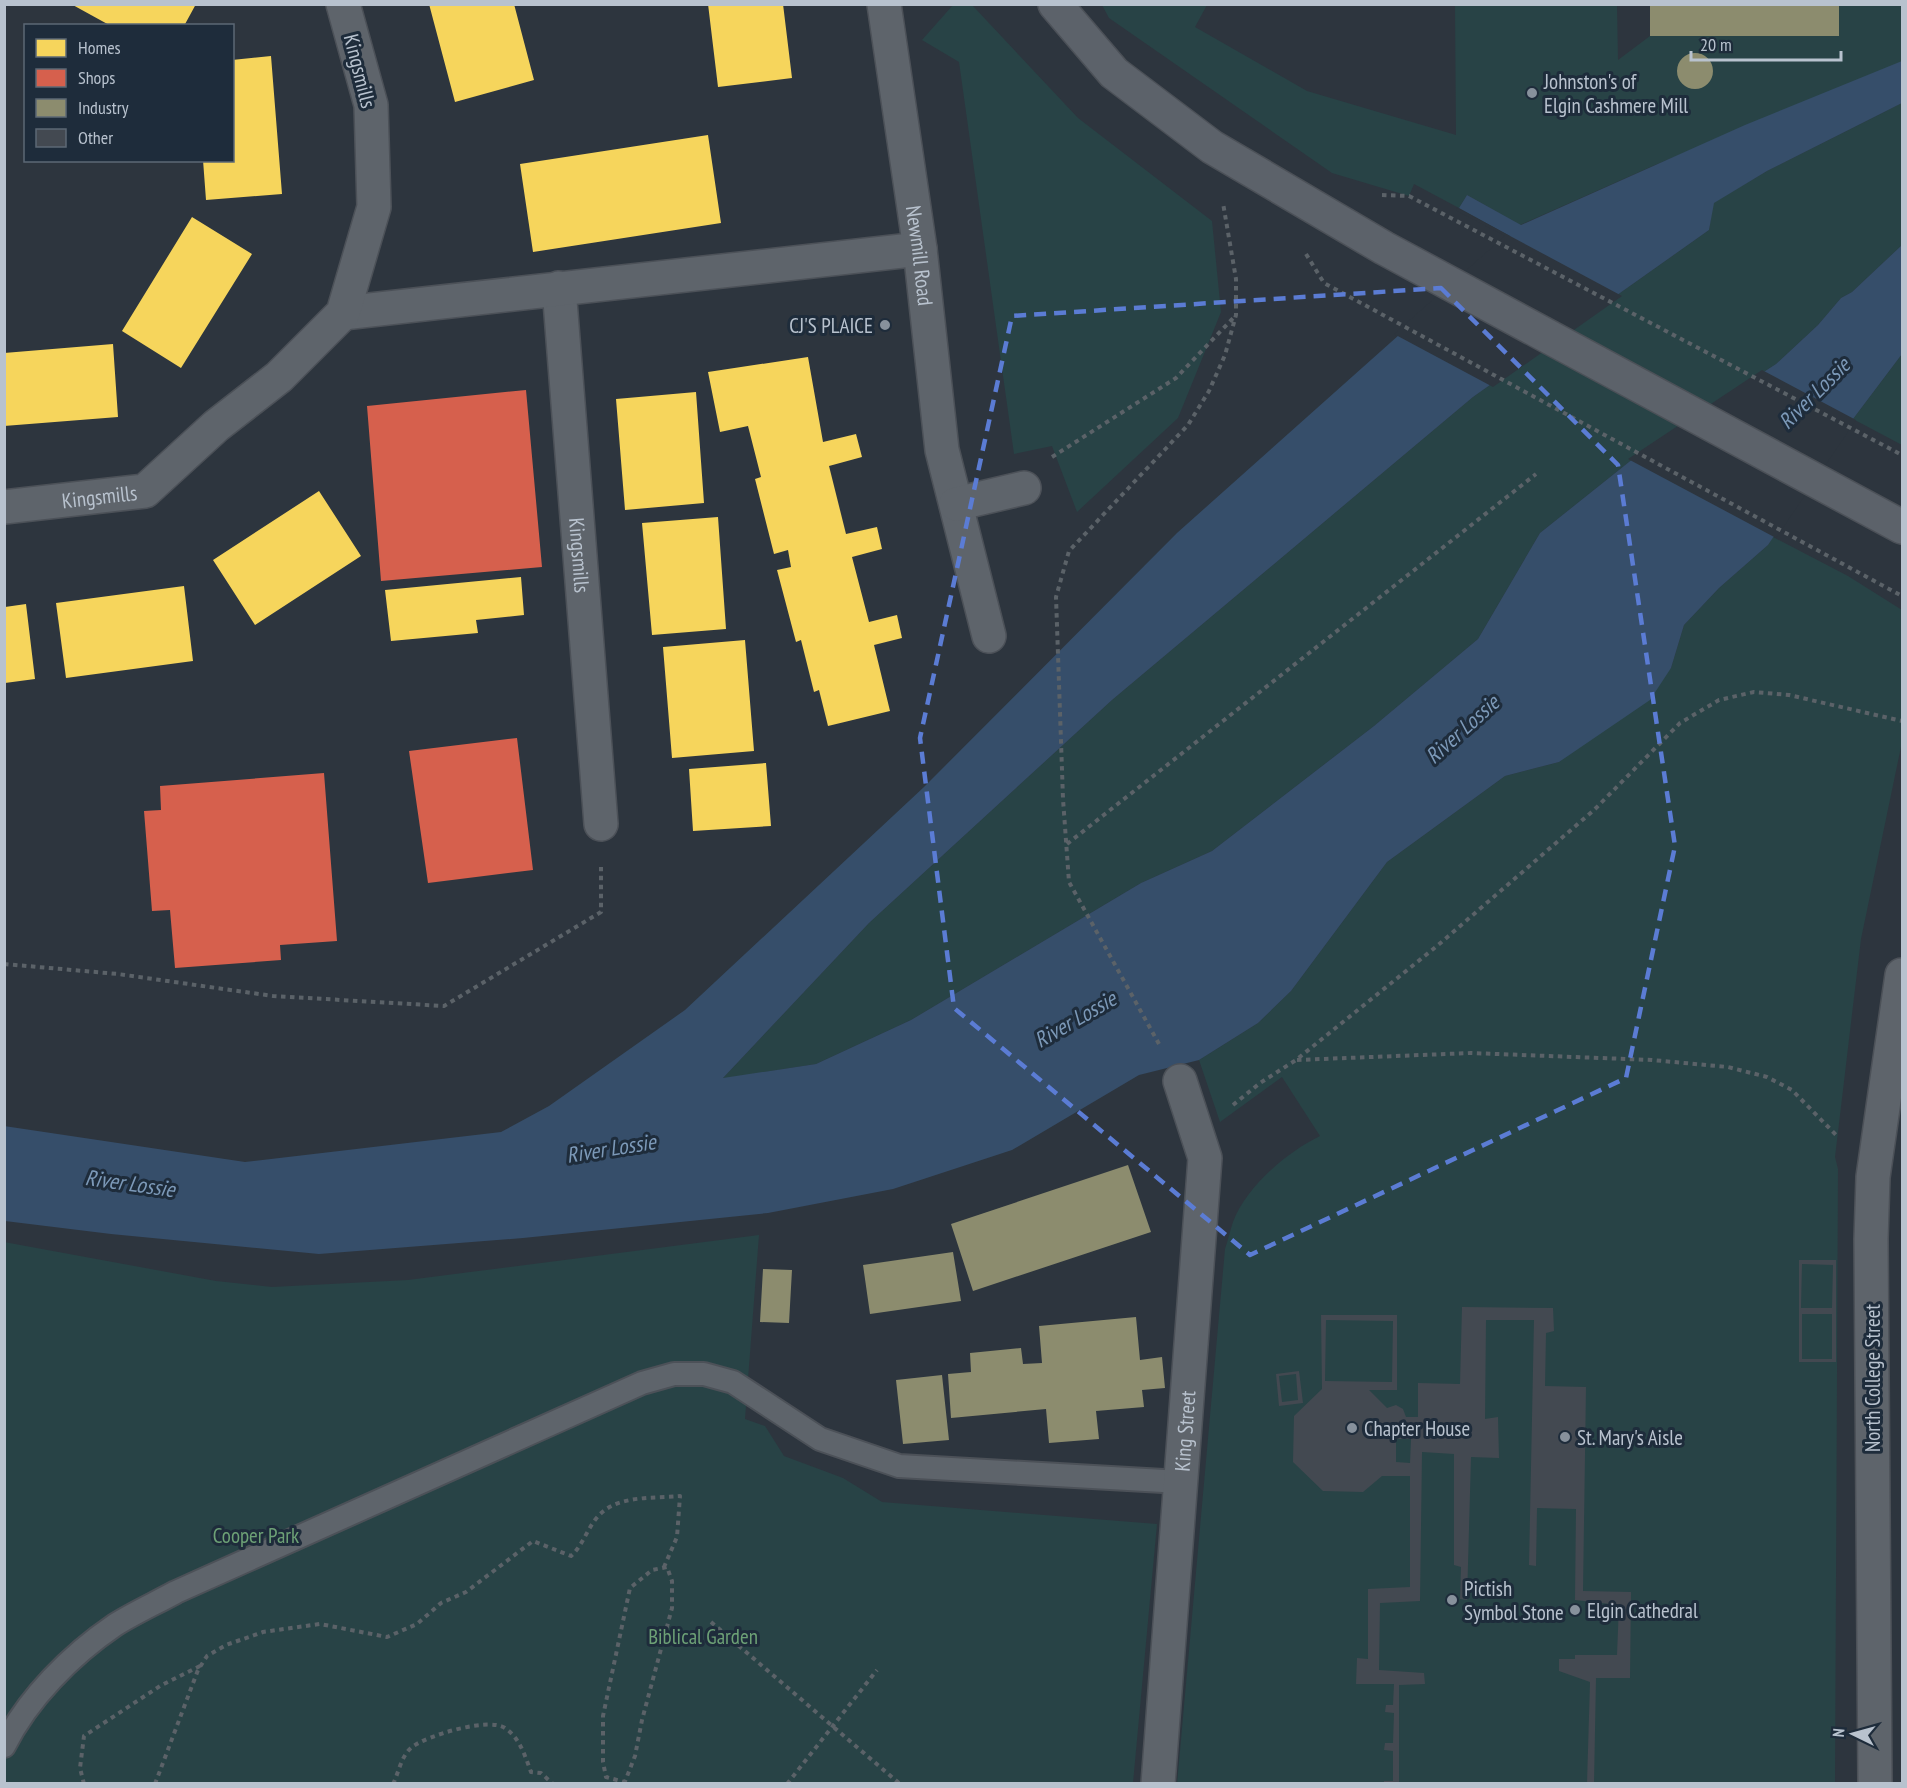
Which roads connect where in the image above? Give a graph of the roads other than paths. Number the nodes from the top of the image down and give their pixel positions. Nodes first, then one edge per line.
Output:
1 (343, 4) edge
2 (884, 4) edge
3 (1055, 4) edge
4 (920, 249) junction
5 (559, 288) junction
6 (343, 313) junction
7 (1024, 488) road end
8 (956, 504) junction
9 (4, 507) edge
10 (1892, 522) edge
11 (989, 636) dead end
12 (601, 824) road end
13 (1902, 975) edge
14 (1180, 1081) road end
15 (1182, 1482) junction
16 (1888, 1737) edge
17 (4, 1746) edge
18 (1158, 1784) edge
19 (1875, 1784) edge

1 - 6 street, Kingsmills
2 - 4 street, Newmill Road
3 - 10 street
4 - 5 street
4 - 8 street, Newmill Road
5 - 6 street
5 - 12 street, Kingsmills
6 - 9 street, Kingsmills
7 - 8 street
8 - 11 street, Newmill Road
13 - 16 street, North College Street
14 - 15 street, King Street
15 - 17 lane
15 - 18 street, King Street
16 - 19 street, North College Street

